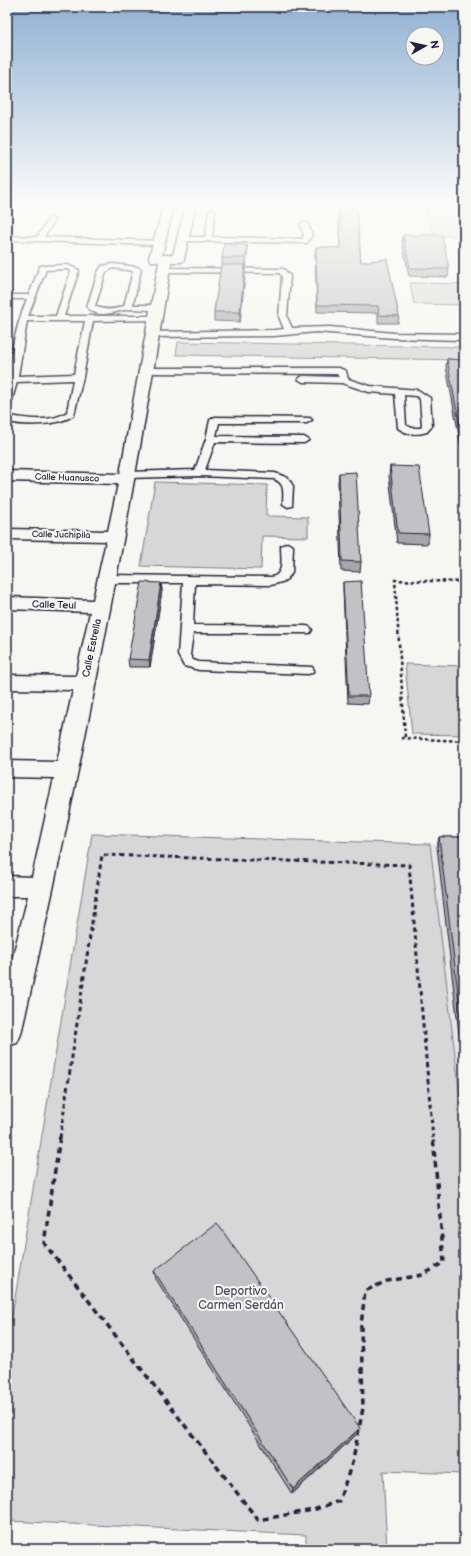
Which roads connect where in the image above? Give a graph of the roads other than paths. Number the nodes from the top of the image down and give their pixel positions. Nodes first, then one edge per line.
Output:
1 (39, 277) edge
2 (73, 277) edge
3 (101, 277) edge
4 (135, 277) edge
5 (161, 277) edge
6 (286, 277) edge
7 (7, 297) edge
8 (31, 297) junction
9 (128, 307) junction
10 (23, 319) junction
11 (59, 320) junction
12 (89, 320) junction
13 (155, 320) junction
14 (289, 330) junction
15 (459, 337) dead end
16 (147, 371) junction
17 (187, 376) dead end
18 (79, 377) junction
19 (13, 379) junction
20 (343, 380) junction
21 (399, 392) junction
22 (7, 400) edge
23 (7, 418) edge
24 (307, 420) dead end
25 (211, 439) junction
26 (304, 440) dead end
27 (199, 473) junction
28 (7, 476) edge
29 (127, 477) junction
30 (288, 504) dead end
31 (7, 534) edge
32 (116, 536) junction
33 (287, 546) dead end
34 (108, 579) junction
35 (189, 580) junction
36 (7, 603) edge
37 (101, 606) junction
38 (187, 630) junction
39 (306, 630) dead end
40 (308, 670) dead end
41 (7, 682) edge
42 (85, 683) junction
43 (7, 769) edge
44 (66, 770) junction
45 (7, 886) edge
46 (42, 887) junction
47 (8, 1022) edge

1 - 8 lane
2 - 11 lane
3 - 9 lane
4 - 9 lane
5 - 13 street, Calle Estrella
6 - 14 lane
7 - 8 lane
8 - 10 lane
9 - 13 lane
10 - 11 lane
10 - 19 lane
11 - 12 lane
12 - 13 lane
12 - 18 lane
13 - 14 lane
13 - 16 street, Calle Estrella
14 - 15 lane
16 - 20 lane
16 - 29 street, Calle Estrella
17 - 20 lane
18 - 19 lane
18 - 23 lane
19 - 22 lane
20 - 21 lane
21 - 21 lane
24 - 25 lane
25 - 26 lane
25 - 27 lane
27 - 29 lane
27 - 30 lane
28 - 29 street, Calle Huanusco
29 - 32 street, Calle Estrella
31 - 32 street, Calle Juchipila
32 - 34 street, Calle Estrella
33 - 35 lane
34 - 35 lane
34 - 37 street, Calle Estrella
35 - 38 lane
36 - 37 street, Calle Teul
37 - 42 street, Calle Estrella
38 - 39 lane
38 - 40 lane
41 - 42 street
42 - 44 street, Calle Estrella
43 - 44 street
44 - 46 street, Calle Estrella
45 - 46 street
46 - 47 street, Calle Estrella

